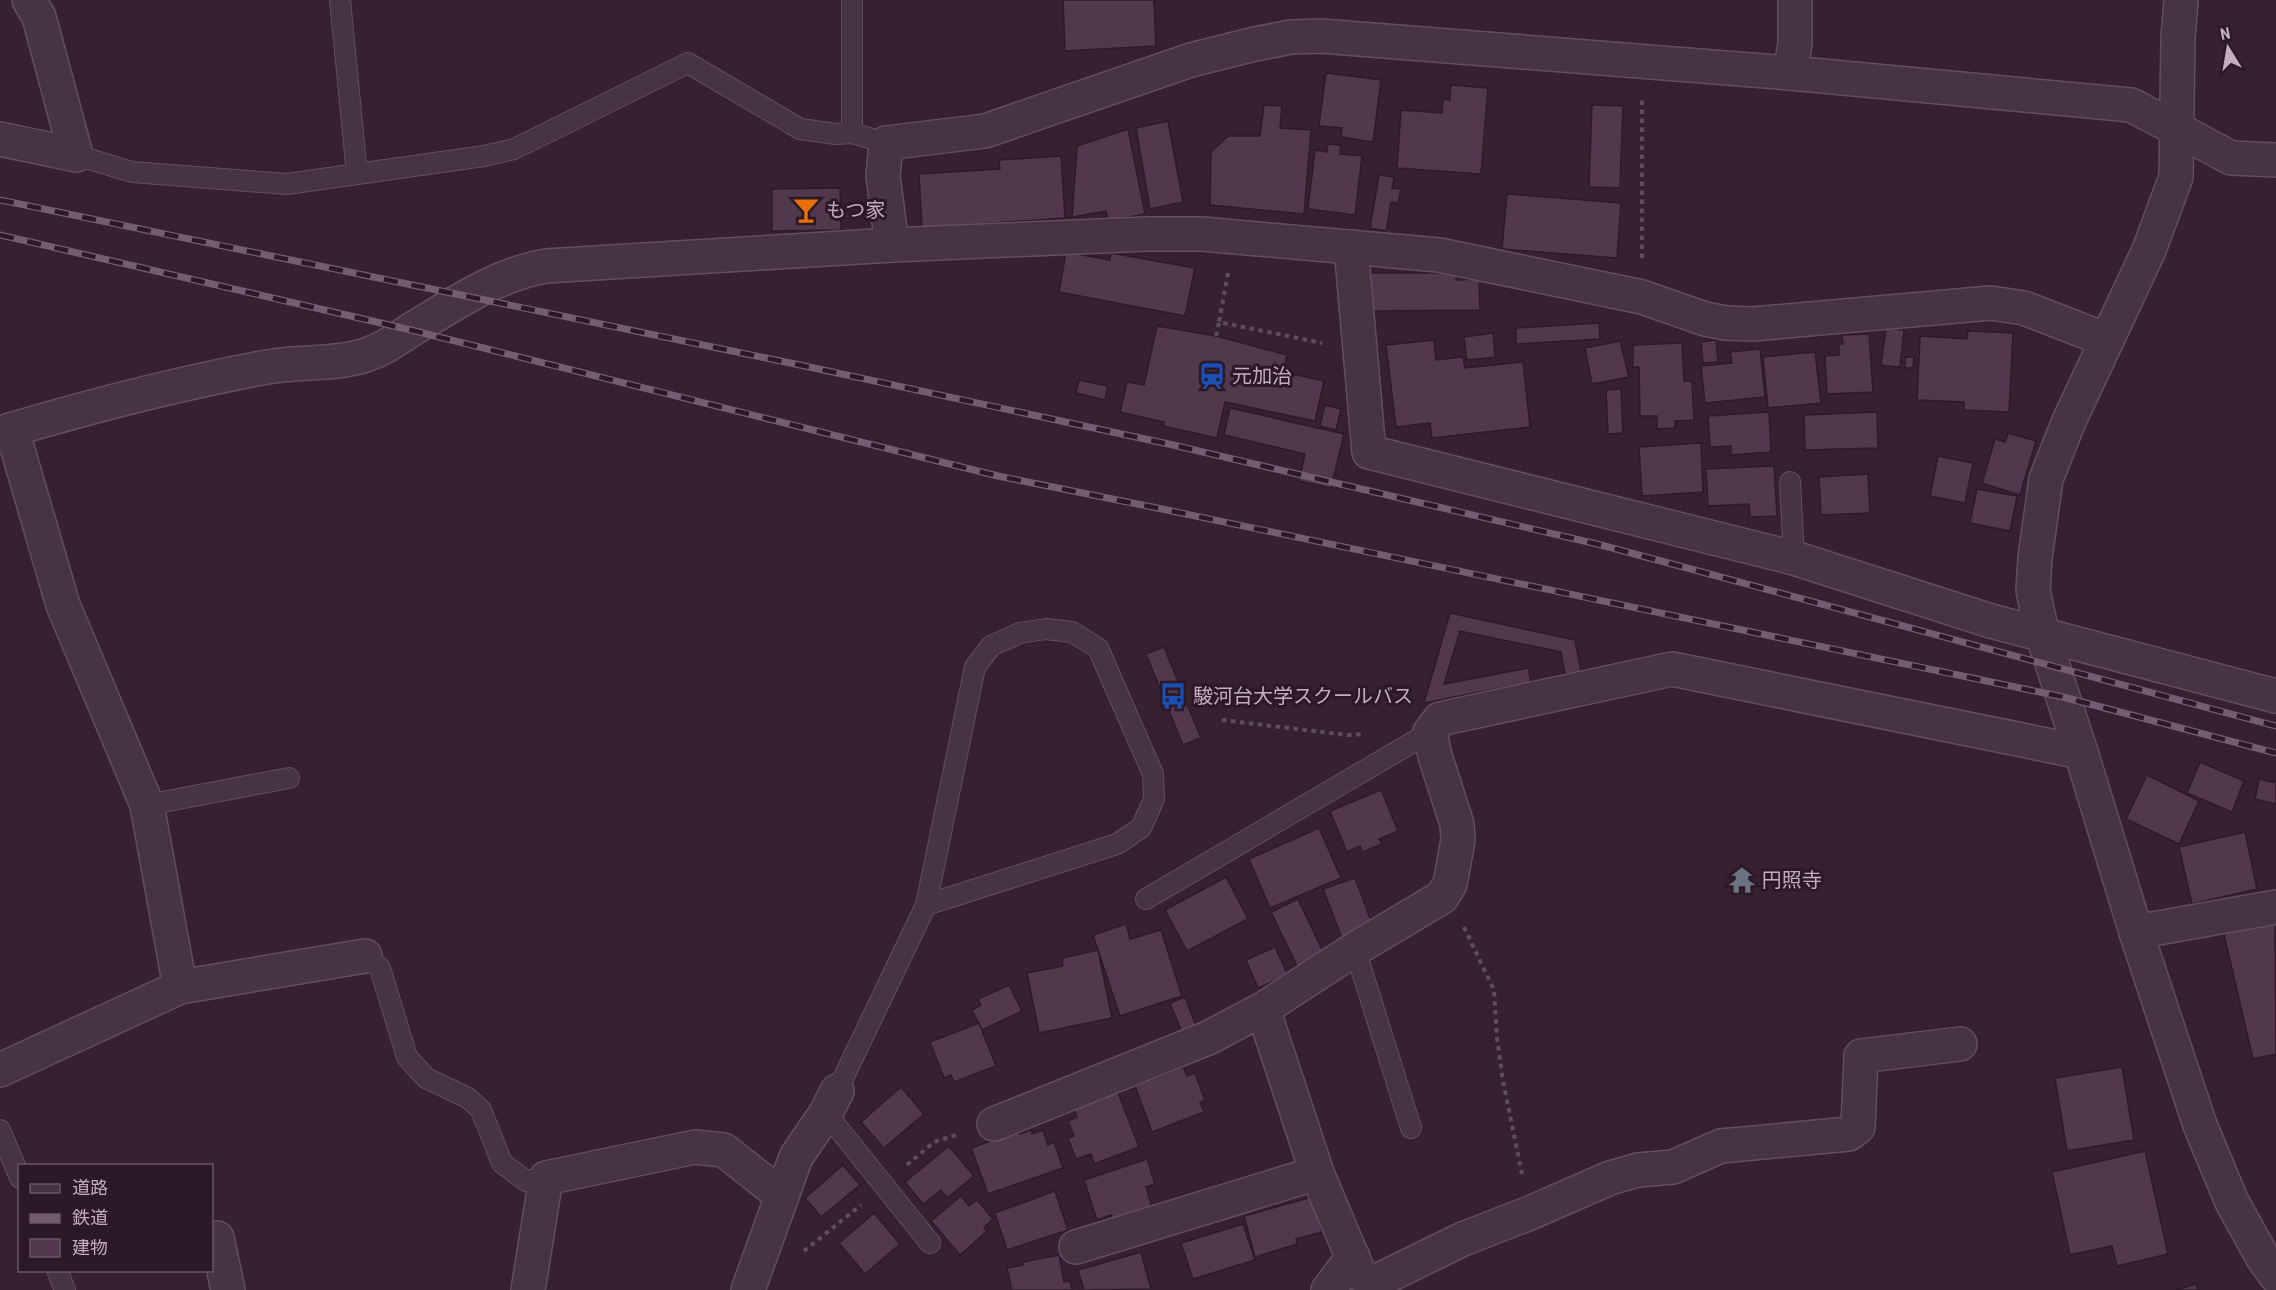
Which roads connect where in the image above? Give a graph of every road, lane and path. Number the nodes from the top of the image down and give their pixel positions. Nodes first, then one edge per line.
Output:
1 (29, 0) edge
2 (340, 0) edge
3 (852, 0) edge
4 (1795, 0) edge
5 (2181, 0) edge
6 (1790, 73) junction
7 (1642, 100) dead end
8 (2177, 129) junction
9 (852, 133) junction
10 (0, 139) edge
11 (886, 143) junction
12 (76, 155) junction
13 (2276, 160) edge
14 (357, 174) junction
15 (1235, 237) junction
16 (892, 245) junction
17 (1352, 247) junction
18 (1642, 297) junction
19 (1219, 322) junction
20 (1216, 336) dead end
21 (2108, 340) junction
22 (1360, 351) junction
23 (5, 433) edge
24 (1790, 482) dead end
25 (1794, 558) junction
26 (2042, 633) junction
27 (2276, 696) edge
28 (1222, 720) dead end
29 (1430, 732) junction
30 (1370, 733) dead end
31 (2081, 752) junction
32 (289, 778) dead end
33 (147, 805) junction
34 (1446, 890) junction
35 (1146, 899) dead end
36 (926, 905) junction
37 (2276, 907) edge
38 (2136, 932) junction
39 (1355, 949) junction
40 (365, 956) joint
41 (180, 987) junction
42 (1263, 1009) junction
43 (1960, 1044) dead end
44 (0, 1070) edge
45 (832, 1102) junction
46 (994, 1124) dead end
47 (1411, 1128) dead end
48 (0, 1130) edge
49 (18, 1173) edge
50 (1317, 1173) junction
51 (546, 1178) junction
52 (782, 1196) junction
53 (1530, 1213) junction
54 (217, 1238) dead end
55 (930, 1243) dead end
56 (1076, 1247) dead end
57 (1353, 1257) junction
58 (2270, 1267) edge
59 (58, 1272) edge
60 (65, 1290) edge
61 (228, 1290) edge
62 (528, 1290) edge
63 (748, 1290) edge
64 (1328, 1290) edge
65 (2255, 1290) edge

1 - 12 street
2 - 14 lane
3 - 9 lane
4 - 6 street
5 - 8 street
6 - 8 street
6 - 11 street
7 - 18 path
8 - 13 street
8 - 21 street
9 - 11 lane
9 - 14 lane
10 - 12 street
11 - 16 street
12 - 14 lane
15 - 16 street
15 - 17 street
15 - 19 path
16 - 23 street
17 - 18 street
17 - 22 street
18 - 21 street
19 - 20 path
19 - 22 path
21 - 26 street
22 - 25 street
23 - 33 street
24 - 25 lane
25 - 26 street
26 - 27 street
26 - 31 street
28 - 30 path
29 - 31 street
29 - 34 street
29 - 35 lane
31 - 38 street
32 - 33 lane
33 - 41 street
34 - 39 street
34 - 53 path
36 - 36 lane
36 - 45 lane
37 - 38 street
38 - 58 street
39 - 42 street
39 - 47 lane
40 - 41 street
40 - 51 lane
41 - 44 street
42 - 46 street
42 - 50 street
43 - 53 street
45 - 52 street
45 - 55 lane
48 - 49 lane
50 - 56 street
50 - 57 street
51 - 52 street
51 - 62 street
52 - 63 street
53 - 57 street
54 - 61 street
57 - 64 street
58 - 65 street
59 - 60 lane

